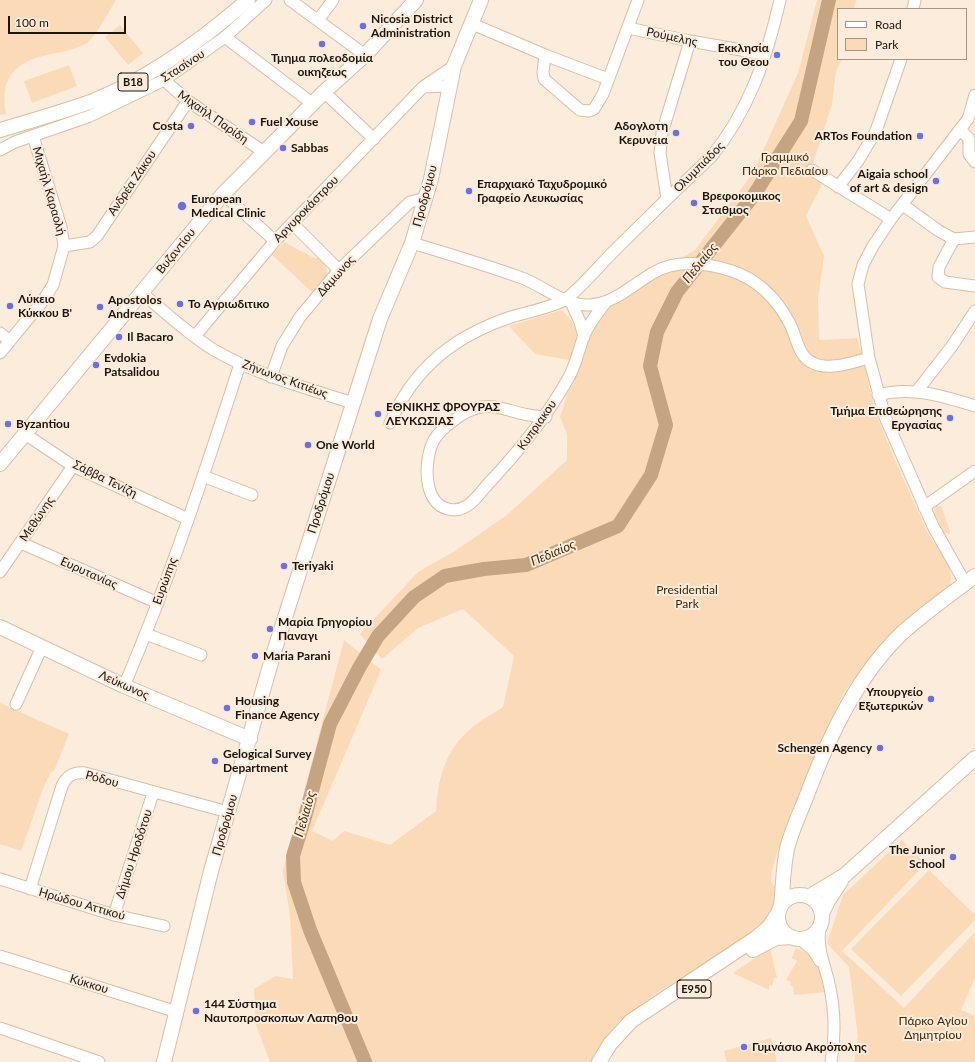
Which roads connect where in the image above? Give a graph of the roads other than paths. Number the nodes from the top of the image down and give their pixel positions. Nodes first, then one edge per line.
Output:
1 (242, 0) edge
2 (248, 0) edge
3 (266, 0) edge
4 (290, 0) edge
5 (333, 0) edge
6 (416, 0) edge
7 (481, 0) edge
8 (638, 0) edge
9 (780, 0) edge
10 (319, 20) junction
11 (470, 23) junction
12 (628, 28) junction
13 (225, 37) junction
14 (690, 42) junction
15 (365, 54) junction
16 (764, 54) junction
17 (545, 55) junction
18 (901, 60) edge
19 (454, 66) junction
20 (608, 79) junction
21 (164, 80) junction
22 (449, 86) junction
23 (423, 87) junction
24 (324, 92) junction
25 (975, 95) edge
26 (188, 101) junction
27 (313, 104) junction
28 (0, 123) edge
29 (960, 129) junction
30 (0, 130) edge
31 (33, 136) junction
32 (374, 139) junction
33 (0, 150) edge
34 (264, 152) junction
35 (975, 162) edge
36 (812, 170) dead end
37 (838, 187) junction
38 (223, 194) junction
39 (426, 198) junction
40 (666, 199) junction
41 (903, 205) junction
42 (891, 219) junction
43 (293, 224) junction
44 (975, 237) edge
45 (954, 240) junction
46 (275, 241) junction
47 (412, 243) junction
48 (64, 246) junction
49 (339, 270) junction
50 (975, 286) edge
51 (142, 293) junction
52 (568, 301) junction
53 (606, 302) junction
54 (975, 311) edge
55 (0, 333) edge
56 (195, 336) junction
57 (584, 337) junction
58 (10, 341) junction
59 (0, 353) edge
60 (869, 358) junction
61 (240, 364) junction
62 (271, 377) junction
63 (917, 391) junction
64 (878, 395) junction
65 (353, 403) junction
66 (975, 406) edge
67 (546, 417) junction
68 (390, 423) dead end
69 (25, 434) junction
70 (0, 464) edge
71 (73, 466) junction
72 (975, 471) edge
73 (203, 476) junction
74 (252, 496) dead end
75 (924, 507) junction
76 (188, 519) junction
77 (21, 543) junction
78 (0, 572) edge
79 (970, 580) edge
80 (158, 603) junction
81 (0, 627) edge
82 (146, 634) junction
83 (42, 647) junction
84 (201, 655) dead end
85 (124, 686) junction
86 (16, 704) dead end
87 (250, 739) junction
88 (975, 758) edge
89 (154, 793) junction
90 (228, 812) junction
91 (785, 866) junction
92 (845, 875) junction
93 (0, 879) edge
94 (30, 889) junction
95 (807, 896) junction
96 (780, 910) junction
97 (822, 913) junction
98 (114, 914) junction
99 (164, 926) dead end
100 (820, 928) junction
101 (796, 938) junction
102 (0, 956) edge
103 (825, 970) junction
104 (177, 1012) junction
105 (0, 1028) edge
106 (99, 1062) edge
107 (164, 1062) edge
108 (169, 1062) edge
109 (599, 1062) edge
110 (610, 1062) edge
111 (831, 1062) edge

1 - 28 main road, B18
2 - 30 main road, B18
3 - 13 street, Στασίνου
4 - 10 street
5 - 10 street
6 - 15 main road, Βυζαντίου
7 - 11 main road, Προδρόμου
8 - 12 street
9 - 16 street, Ολυμπιάδος
10 - 15 street
11 - 17 street
11 - 19 main road, Προδρόμου
12 - 14 street, Ρούμελης
12 - 20 street
13 - 21 street, Στασίνου
13 - 27 street
14 - 16 street, Ρούμελης
14 - 40 street
15 - 24 main road, Βυζαντίου
16 - 40 street, Ολυμπιάδος
17 - 20 street
17 - 20 street
18 - 37 street
19 - 22 main road, Προδρόμου
19 - 23 street, Αργυροκάστρου
21 - 26 street, Μιχαήλ Παρίδη
21 - 31 street, Στασίνου
22 - 23 street
22 - 39 main road, Προδρόμου
23 - 32 street, Αργυροκάστρου
24 - 27 main road, Βυζαντίου
24 - 32 street
25 - 29 street
26 - 34 street, Μιχαήλ Παρίδη
26 - 48 street, Ανδρέα Ζάκου
27 - 34 main road, Βυζαντίου
29 - 35 street
29 - 41 street
31 - 33 street, Στασίνου
31 - 48 street, Μιχαήλ Καραολή
32 - 43 street, Αργυροκάστρου
34 - 38 main road, Βυζαντίου
36 - 37 street
37 - 42 street
38 - 46 street
38 - 51 main road, Βυζαντίου
39 - 47 main road, Προδρόμου
39 - 49 street, Δάμωνος
40 - 52 street, Ολυμπιάδος
41 - 42 street
41 - 45 street
42 - 60 street
43 - 46 street, Αργυροκάστρου
43 - 49 street
44 - 45 street
45 - 50 street
46 - 56 street, Αργυροκάστρου
47 - 52 street
47 - 65 main road, Προδρόμου
48 - 58 street
49 - 62 street, Δάμωνος
51 - 56 street, Ζήνωνος Κιτιέως
51 - 69 main road, Βυζαντίου
52 - 53 street
52 - 57 street
52 - 68 street
53 - 57 street, Κυπριακου
53 - 60 street
54 - 63 street
55 - 58 street
56 - 61 street, Ζήνωνος Κιτιέως
57 - 67 street, Κυπριακου
58 - 59 street
60 - 64 street
61 - 62 street, Ζήνωνος Κιτιέως
61 - 73 street, Ευρώπης
62 - 65 street, Ζήνωνος Κιτιέως
63 - 64 street
63 - 66 street
64 - 75 street
65 - 87 main road, Προδρόμου
67 - 67 street, Κυπριακου
69 - 70 main road, Βυζαντίου
69 - 71 street, Σάββα Τενίζη
71 - 76 street, Σάββα Τενίζη
71 - 77 street, Μεθώνης
72 - 75 street
73 - 74 street
73 - 76 street, Ευρώπης
75 - 79 street
76 - 80 street, Ευρώπης
77 - 78 street, Μεθώνης
77 - 80 street, Ευρυτανίας
79 - 91 main road, E950
80 - 82 street, Ευρώπης
81 - 83 main road, Λεύκωνος
82 - 84 street
82 - 85 street, Ευρώπης
83 - 85 main road, Λεύκωνος
83 - 86 street
85 - 87 main road, Λεύκωνος
87 - 90 main road, Προδρόμου
88 - 92 main road
89 - 90 street, Ρόδου
89 - 94 street, Ρόδου
89 - 98 street, Δήμου Ηροδότου
90 - 104 main road, Προδρόμου
91 - 95 main road
91 - 96 main road, E950
92 - 95 main road
92 - 97 main road
93 - 94 street, Ηρώδου Αττικού
94 - 98 street, Ηρώδου Αττικού
95 - 96 main road
95 - 97 main road
96 - 101 main road
96 - 109 main road, E950
97 - 100 main road
98 - 99 street, Ηρώδου Αττικού
100 - 101 main road
100 - 103 street
101 - 103 street
101 - 110 main road, E950
102 - 104 street, Κύκκου
103 - 111 street
104 - 107 main road, Προδρόμου
104 - 108 main road, Προδρόμου
105 - 106 street

